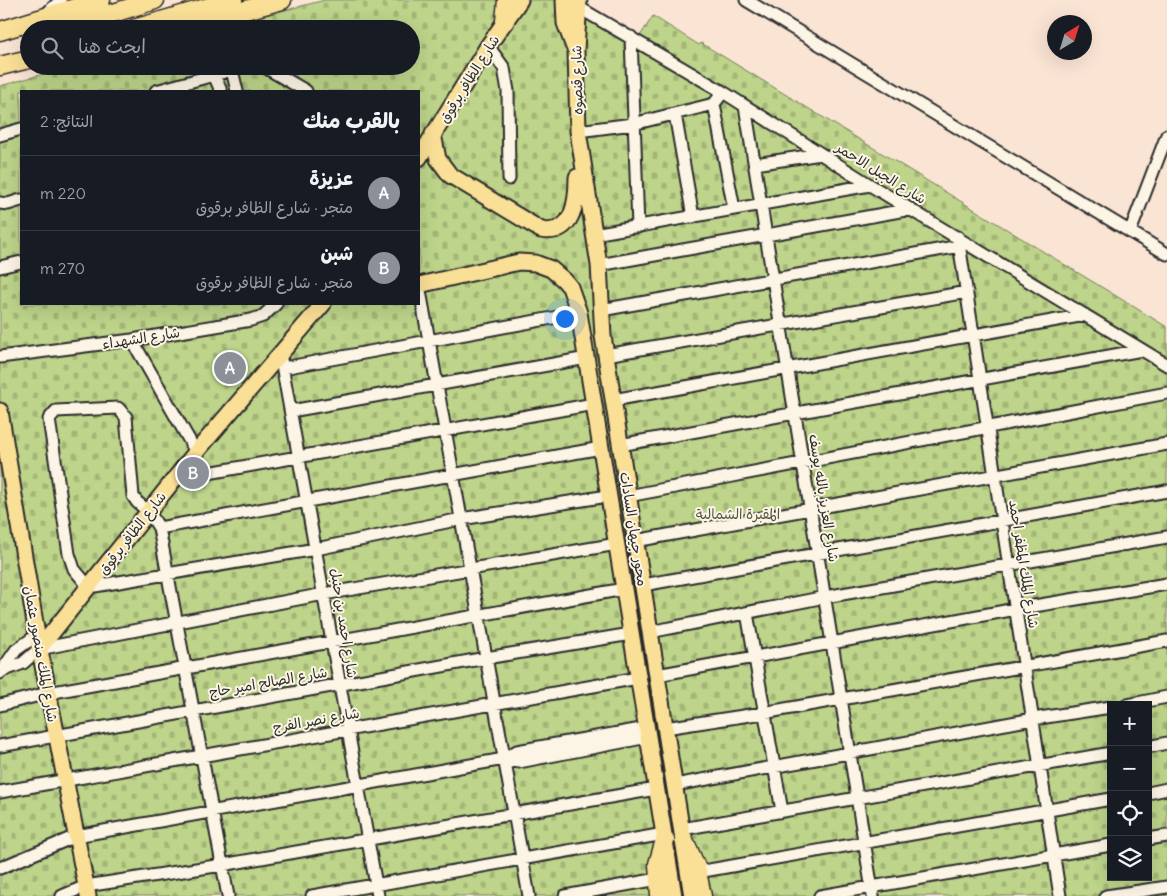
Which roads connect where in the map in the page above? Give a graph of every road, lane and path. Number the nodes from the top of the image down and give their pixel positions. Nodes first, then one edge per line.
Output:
1 (61, 0) edge
2 (101, 0) edge
3 (155, 0) edge
4 (233, 0) edge
5 (282, 0) edge
6 (507, 0) edge
7 (520, 0) edge
8 (564, 0) edge
9 (746, 0) edge
10 (578, 3) edge
11 (42, 18) junction
12 (36, 20) edge
13 (51, 20) edge
14 (82, 20) edge
15 (165, 20) edge
16 (228, 20) edge
17 (505, 21) junction
18 (20, 25) edge
19 (0, 31) edge
20 (631, 37) junction
21 (488, 46) junction
22 (576, 50) junction
23 (20, 61) edge
24 (0, 66) edge
25 (214, 75) joint
26 (234, 75) edge
27 (278, 75) edge
28 (160, 90) edge
29 (220, 90) edge
30 (238, 90) edge
31 (304, 90) edge
32 (723, 92) junction
33 (714, 104) junction
34 (745, 106) junction
35 (675, 114) junction
36 (633, 124) junction
37 (20, 129) edge
38 (578, 132) junction
39 (433, 134) junction
40 (1167, 134) edge
41 (0, 135) edge
42 (821, 154) junction
43 (420, 156) edge
44 (581, 161) junction
45 (754, 164) junction
46 (509, 179) dead end
47 (870, 184) junction
48 (20, 200) edge
49 (0, 202) edge
50 (761, 204) junction
51 (734, 209) junction
52 (911, 210) junction
53 (693, 218) junction
54 (638, 227) junction
55 (1130, 232) junction
56 (594, 234) junction
57 (766, 235) junction
58 (959, 241) junction
59 (1167, 254) edge
60 (20, 262) edge
61 (599, 265) junction
62 (0, 267) edge
63 (773, 279) junction
64 (420, 285) edge
65 (420, 291) edge
66 (967, 292) junction
67 (275, 305) edge
68 (323, 305) edge
69 (601, 310) junction
70 (579, 313) junction
71 (1085, 315) junction
72 (781, 325) junction
73 (974, 335) junction
74 (132, 340) junction
75 (428, 341) junction
76 (1142, 350) junction
77 (606, 355) junction
78 (0, 357) edge
79 (586, 358) junction
80 (282, 361) junction
81 (1166, 365) edge
82 (788, 369) junction
83 (1167, 376) edge
84 (980, 380) junction
85 (437, 386) junction
86 (1167, 393) edge
87 (613, 400) junction
88 (594, 404) junction
89 (0, 411) edge
90 (291, 411) junction
91 (795, 413) junction
92 (988, 429) junction
93 (445, 430) junction
94 (1167, 444) edge
95 (620, 445) junction
96 (601, 448) junction
97 (196, 452) junction
98 (298, 457) junction
99 (803, 462) junction
100 (453, 475) junction
101 (995, 475) junction
102 (175, 479) junction
103 (1167, 491) edge
104 (608, 496) junction
105 (628, 496) junction
106 (307, 501) junction
107 (810, 508) junction
108 (149, 512) junction
109 (461, 519) junction
110 (1002, 521) junction
111 (159, 528) junction
112 (1167, 537) edge
113 (636, 541) junction
114 (617, 544) junction
115 (316, 549) junction
116 (818, 554) junction
117 (1009, 565) junction
118 (470, 569) junction
119 (168, 575) junction
120 (1167, 584) edge
121 (643, 585) junction
122 (89, 587) junction
123 (624, 589) junction
124 (324, 594) junction
125 (825, 597) junction
126 (1016, 609) junction
127 (747, 612) junction
128 (478, 615) junction
129 (177, 622) junction
130 (650, 632) junction
131 (631, 634) junction
132 (1167, 641) edge
133 (38, 642) junction
134 (332, 642) junction
135 (832, 642) junction
136 (753, 657) junction
137 (486, 658) junction
138 (1024, 666) junction
139 (185, 668) junction
140 (1, 672) edge
141 (657, 675) junction
142 (638, 678) junction
143 (338, 685) junction
144 (48, 693) junction
145 (1167, 698) edge
146 (841, 699) junction
147 (1150, 701) edge
148 (494, 703) junction
149 (0, 705) edge
150 (1107, 708) edge
151 (193, 711) junction
152 (764, 713) junction
153 (1033, 720) junction
154 (665, 728) junction
155 (347, 730) junction
156 (647, 732) junction
157 (56, 736) junction
158 (1167, 744) edge
159 (0, 746) edge
160 (1152, 746) edge
161 (850, 753) junction
162 (1107, 754) edge
163 (201, 756) junction
164 (504, 759) junction
165 (1040, 765) junction
166 (775, 768) junction
167 (65, 781) junction
168 (357, 785) junction
169 (675, 785) junction
170 (656, 789) junction
171 (1167, 790) edge
172 (0, 792) edge
173 (1152, 792) edge
174 (857, 797) junction
175 (1107, 800) edge
176 (1047, 809) junction
177 (782, 811) junction
178 (212, 812) junction
179 (514, 815) junction
180 (683, 835) junction
181 (76, 836) junction
182 (1167, 836) edge
183 (664, 837) junction
184 (369, 839) junction
185 (1152, 839) edge
186 (865, 842) junction
187 (1107, 847) edge
188 (1054, 855) junction
189 (522, 859) junction
190 (222, 865) junction
191 (0, 868) edge
192 (698, 872) junction
193 (1167, 887) edge
194 (659, 888) edge
195 (87, 891) edge
196 (377, 891) edge
197 (873, 891) edge
198 (62, 896) edge
199 (228, 896) edge
200 (312, 896) edge
201 (529, 896) edge
202 (565, 896) edge
203 (674, 896) edge
204 (692, 896) edge
205 (702, 896) edge
206 (820, 896) edge
207 (1060, 896) edge
208 (1106, 896) edge

1 - 11 street
2 - 11 highway
3 - 14 highway
4 - 15 highway
5 - 16 highway
6 - 17 highway
7 - 17 main road, شارع الظافر برقوق
8 - 22 main road
9 - 55 street
10 - 20 street, شارع الجبل الاحمر
10 - 22 main road, شارع قنصوه
11 - 12 highway
11 - 13 highway
17 - 21 main road, شارع الظافر برقوق
18 - 19 highway
20 - 32 street, شارع الجبل الاحمر
20 - 36 street
21 - 39 main road, شارع الظافر برقوق
21 - 46 street
22 - 38 main road, شارع قنصوه
23 - 24 highway
25 - 28 street
25 - 29 street
26 - 30 street
27 - 31 street
32 - 33 street
32 - 34 street, شارع الجبل الاحمر
33 - 35 street
33 - 51 street
34 - 42 street, شارع الجبل الاحمر
34 - 45 street, شارع العزيز بالله يوسف
35 - 36 street
35 - 53 street
36 - 38 street
36 - 54 street
37 - 41 street
38 - 44 main road, شارع قنصوه
39 - 43 main road, شارع الظافر برقوق
39 - 44 main road
40 - 55 street
42 - 45 street
42 - 47 street, شارع الجبل الاحمر
44 - 56 main road, محور جيهان السادات
45 - 50 street, شارع العزيز بالله يوسف
47 - 50 street
47 - 52 street, شارع الجبل الاحمر
48 - 49 street
50 - 51 street
50 - 57 street, شارع العزيز بالله يوسف
51 - 53 street
52 - 57 street
52 - 58 street, شارع الجبل الاحمر
53 - 54 street
54 - 56 street
55 - 59 street
56 - 61 main road, محور جيهان السادات
57 - 61 street
57 - 63 street, شارع العزيز بالله يوسف
58 - 63 street
58 - 66 street, شارع الملك المظفر احمد
58 - 71 street, شارع الجبل الاحمر
60 - 62 street
61 - 69 main road, محور جيهان السادات
63 - 69 street
63 - 72 street, شارع العزيز بالله يوسف
64 - 70 main road
65 - 75 street
66 - 72 street
66 - 73 street, شارع الملك المظفر احمد
67 - 74 street, شارع الشهداء
68 - 80 main road, شارع الظافر برقوق
69 - 77 main road, محور جيهان السادات
70 - 75 street
70 - 79 main road, محور جيهان السادات
71 - 73 street
71 - 76 street, شارع الجبل الاحمر
72 - 77 street
72 - 82 street, شارع العزيز بالله يوسف
73 - 82 street
73 - 84 street, شارع الملك المظفر احمد
74 - 78 street, شارع الشهداء
74 - 97 street
75 - 80 street
75 - 85 street
76 - 81 street, شارع الجبل الاحمر
76 - 84 street
77 - 87 main road, محور جيهان السادات
79 - 85 street
79 - 88 main road, محور جيهان السادات
80 - 90 street, شارع احمد بن حنبل
80 - 97 main road, شارع الظافر برقوق
81 - 83 street
82 - 87 street
82 - 91 street, شارع العزيز بالله يوسف
84 - 91 street
84 - 92 street, شارع الملك المظفر احمد
85 - 90 street
85 - 93 street
86 - 92 street
87 - 95 main road, محور جيهان السادات
88 - 93 street
88 - 96 main road, محور جيهان السادات
89 - 133 main road, شارع الملك منصور عثمان
90 - 98 street, شارع احمد بن حنبل
91 - 95 street
91 - 99 street, شارع العزيز بالله يوسف
92 - 99 street
92 - 101 street, شارع الملك المظفر احمد
93 - 98 street
93 - 100 street
94 - 101 street
95 - 105 main road, محور جيهان السادات
96 - 100 street
96 - 104 main road, محور جيهان السادات
97 - 102 main road, شارع الظافر برقوق
98 - 102 street
98 - 106 street, شارع احمد بن حنبل
99 - 105 street
99 - 107 street, شارع العزيز بالله يوسف
100 - 106 street
100 - 109 street
101 - 107 street
101 - 110 street, شارع الملك المظفر احمد
102 - 108 main road, شارع الظافر برقوق
103 - 110 street
104 - 109 street
104 - 114 main road, محور جيهان السادات
105 - 113 main road, محور جيهان السادات
106 - 111 street
106 - 115 street, شارع احمد بن حنبل
107 - 113 street
107 - 116 street, شارع العزيز بالله يوسف
108 - 111 street
108 - 122 main road, شارع الظافر برقوق
108 - 122 street
109 - 115 street
109 - 118 street
110 - 116 street
110 - 117 street, شارع الملك المظفر احمد
111 - 119 street
112 - 117 street
113 - 121 main road, محور جيهان السادات
114 - 118 street
114 - 123 main road, محور جيهان السادات
115 - 119 street
115 - 124 street, شارع احمد بن حنبل
116 - 121 street
116 - 125 street, شارع العزيز بالله يوسف
117 - 125 street
117 - 126 street, شارع الملك المظفر احمد
118 - 124 street
118 - 128 street
119 - 122 street
119 - 129 street
120 - 126 street
121 - 130 main road, محور جيهان السادات
122 - 133 main road, شارع الظافر برقوق
123 - 128 street
123 - 131 main road, محور جيهان السادات
124 - 129 street
124 - 134 street, شارع احمد بن حنبل
125 - 127 street
125 - 135 street, شارع العزيز بالله يوسف
126 - 135 street
126 - 138 street, شارع الملك المظفر احمد
127 - 130 street
127 - 136 street
128 - 134 street
128 - 137 street
129 - 133 street
129 - 139 street
130 - 141 main road, محور جيهان السادات
131 - 137 street, شارع الصالح امير حاج
131 - 142 main road, محور جيهان السادات
132 - 138 street
133 - 140 street
133 - 144 main road, شارع الملك منصور عثمان
134 - 139 street
134 - 143 street, شارع احمد بن حنبل
135 - 136 street
135 - 146 street, شارع العزيز بالله يوسف
136 - 141 street
136 - 152 street
137 - 143 street, شارع الصالح امير حاج
137 - 148 street
138 - 146 street
138 - 153 street, شارع الملك المظفر احمد
139 - 144 street
139 - 151 street
141 - 154 main road, محور جيهان السادات
142 - 148 street, شارع نصر الفرج
142 - 156 main road, محور جيهان السادات
143 - 151 street, شارع الصالح امير حاج
143 - 155 street, شارع احمد بن حنبل
144 - 149 street
144 - 157 main road, شارع الملك منصور عثمان
145 - 147 street
146 - 152 street
146 - 161 street, شارع العزيز بالله يوسف
148 - 155 street, شارع نصر الفرج
148 - 164 street
150 - 153 street
151 - 157 street, شارع الصالح امير حاج
151 - 163 street
152 - 154 street
152 - 166 street
153 - 161 street
153 - 165 street, شارع الملك المظفر احمد
154 - 169 main road, محور جيهان السادات
155 - 163 street, شارع نصر الفرج
155 - 168 street, شارع احمد بن حنبل
156 - 164 street
156 - 170 main road, محور جيهان السادات
157 - 159 street, شارع الصالح امير حاج
157 - 167 main road, شارع الملك منصور عثمان
158 - 160 street
161 - 166 street
161 - 174 street, شارع العزيز بالله يوسف
162 - 165 street
163 - 167 street, شارع نصر الفرج
163 - 178 street
164 - 168 street
164 - 179 street
165 - 174 street
165 - 176 street, شارع الملك المظفر احمد
166 - 169 street
166 - 177 street
167 - 172 street, شارع نصر الفرج
167 - 181 main road, شارع الملك منصور عثمان
168 - 178 street
168 - 184 street, شارع احمد بن حنبل
169 - 180 main road, محور جيهان السادات
170 - 179 street
170 - 183 main road, محور جيهان السادات
171 - 173 street
174 - 177 street
174 - 186 street, شارع العزيز بالله يوسف
175 - 176 street
176 - 186 street
176 - 188 street, شارع الملك المظفر احمد
177 - 180 street
178 - 181 street
178 - 190 street
179 - 184 street
179 - 189 street
180 - 192 highway
180 - 204 main road, محور جيهان السادات
181 - 191 street
181 - 195 main road, شارع الملك منصور عثمان
182 - 185 street
183 - 189 street
183 - 194 highway
183 - 203 main road, محور جيهان السادات
184 - 190 street
184 - 196 street, شارع احمد بن حنبل
186 - 192 street
186 - 197 street, شارع العزيز بالله يوسف
187 - 188 street
188 - 197 street
188 - 207 street, شارع الملك المظفر احمد
189 - 196 street
189 - 201 street
190 - 195 street
190 - 199 street
192 - 205 highway
193 - 208 street
194 - 202 street
195 - 198 street
196 - 200 street
197 - 206 street

